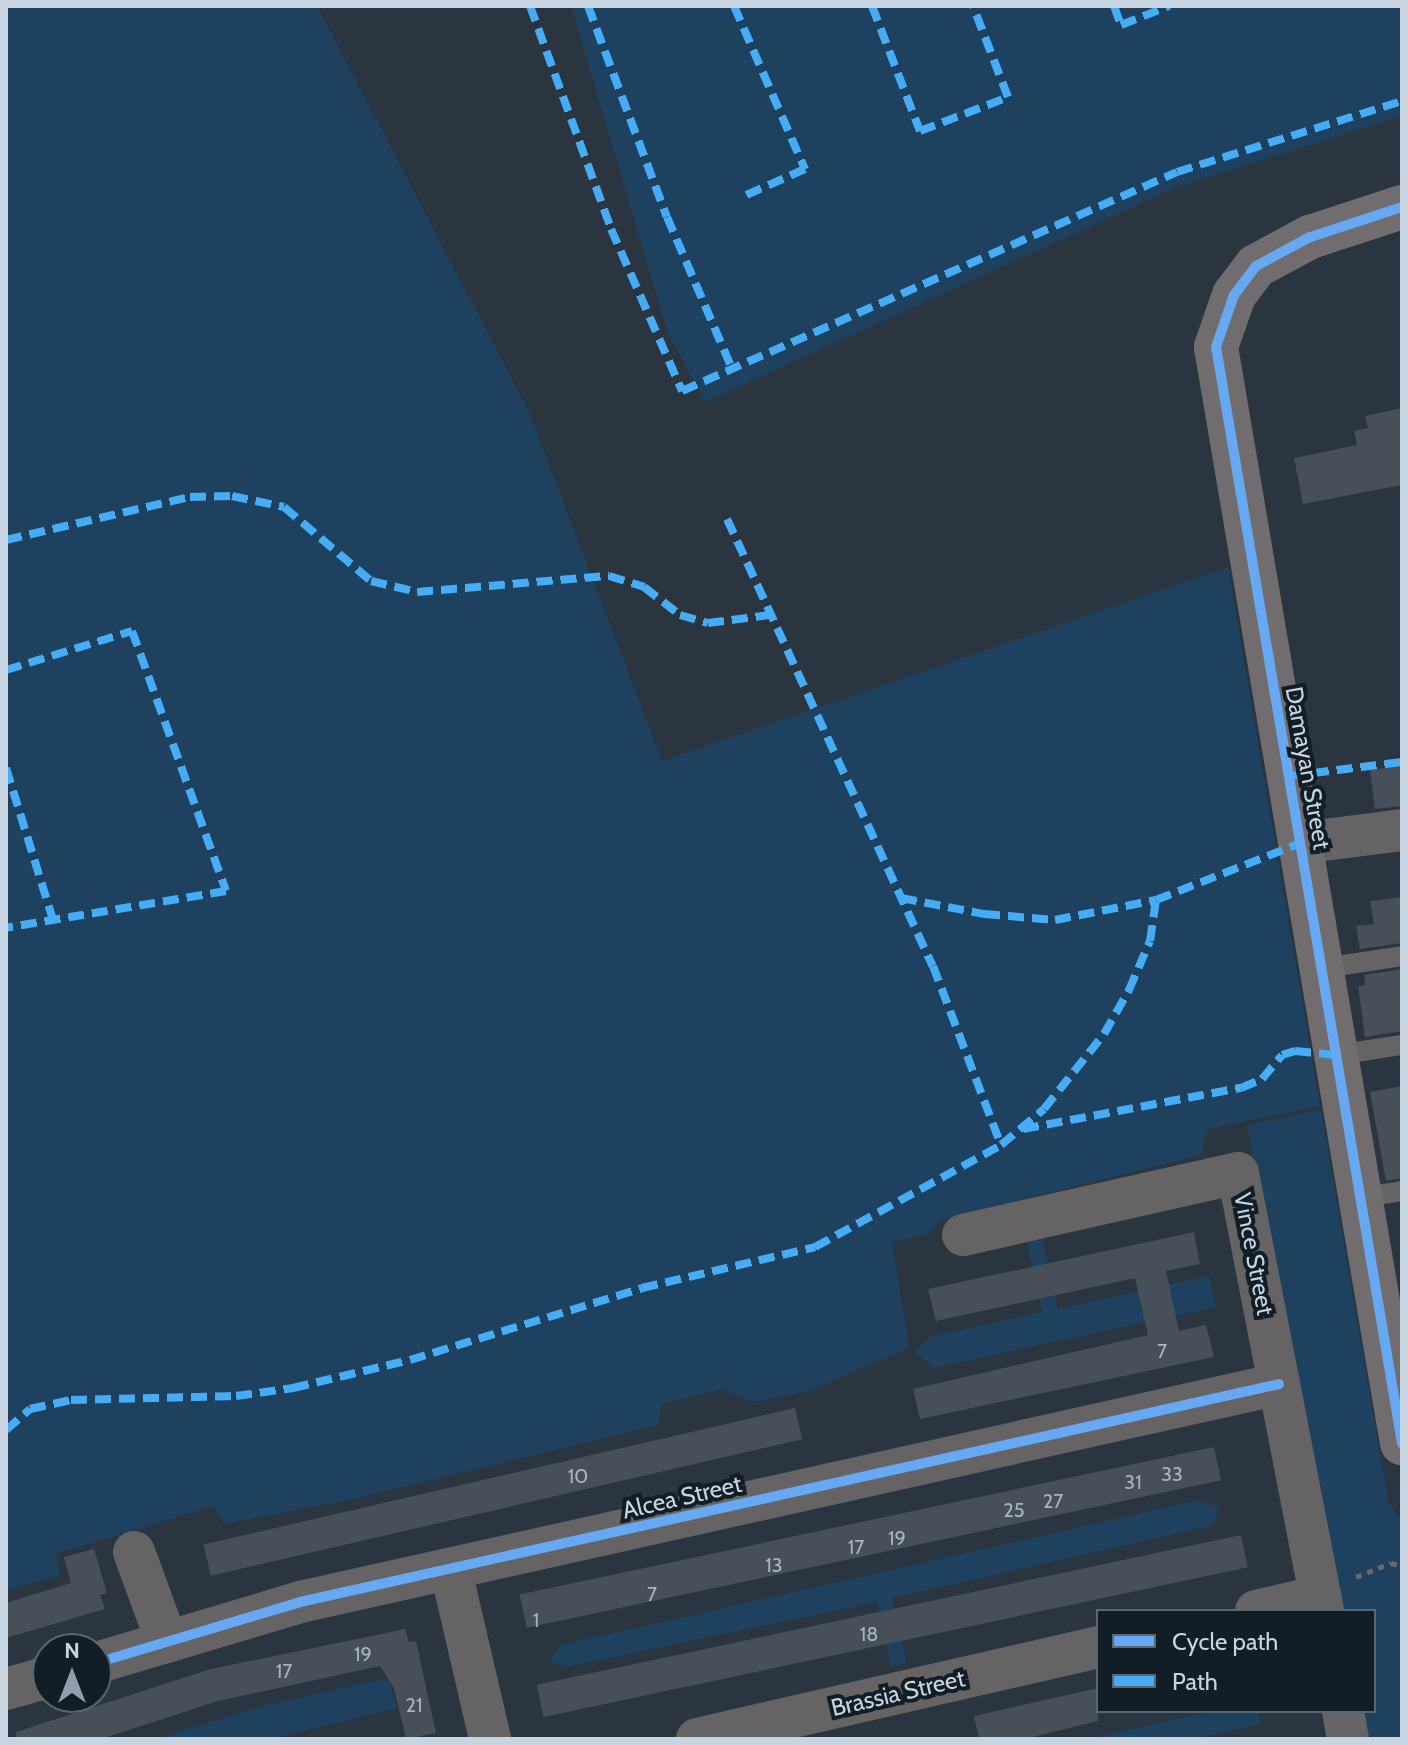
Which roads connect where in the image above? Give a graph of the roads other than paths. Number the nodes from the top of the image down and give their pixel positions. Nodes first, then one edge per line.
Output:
1 (1402, 207) edge
2 (1402, 830) edge
3 (1301, 843) junction
4 (1402, 956) edge
5 (1323, 968) junction
6 (1402, 1045) edge
7 (1336, 1055) junction
8 (1381, 1194) edge
9 (963, 1235) dead end
10 (1393, 1339) edge
11 (1279, 1384) junction
12 (1402, 1443) edge
13 (134, 1552) dead end
14 (451, 1571) junction
15 (1322, 1604) edge
16 (1275, 1609) edge
17 (167, 1642) junction
18 (1096, 1647) edge
19 (112, 1658) edge
20 (32, 1682) edge
21 (6, 1689) edge
22 (1343, 1713) edge
23 (490, 1739) edge
24 (697, 1739) edge
25 (1348, 1739) edge

1 - 3 street, Damayan Street
2 - 3 street
3 - 5 street, Damayan Street
4 - 5 lane
5 - 7 street, Damayan Street
6 - 7 lane
7 - 8 street, Damayan Street
8 - 10 street, Damayan Street
9 - 11 street, Vince Street
10 - 12 street, Damayan Street
11 - 14 street, Alcea Street
11 - 15 street, Vince Street
13 - 17 street
14 - 17 street, Alcea Street
14 - 23 street
15 - 16 street
17 - 19 street, Alcea Street
18 - 24 street, Brassia Street
20 - 21 street
22 - 25 street

